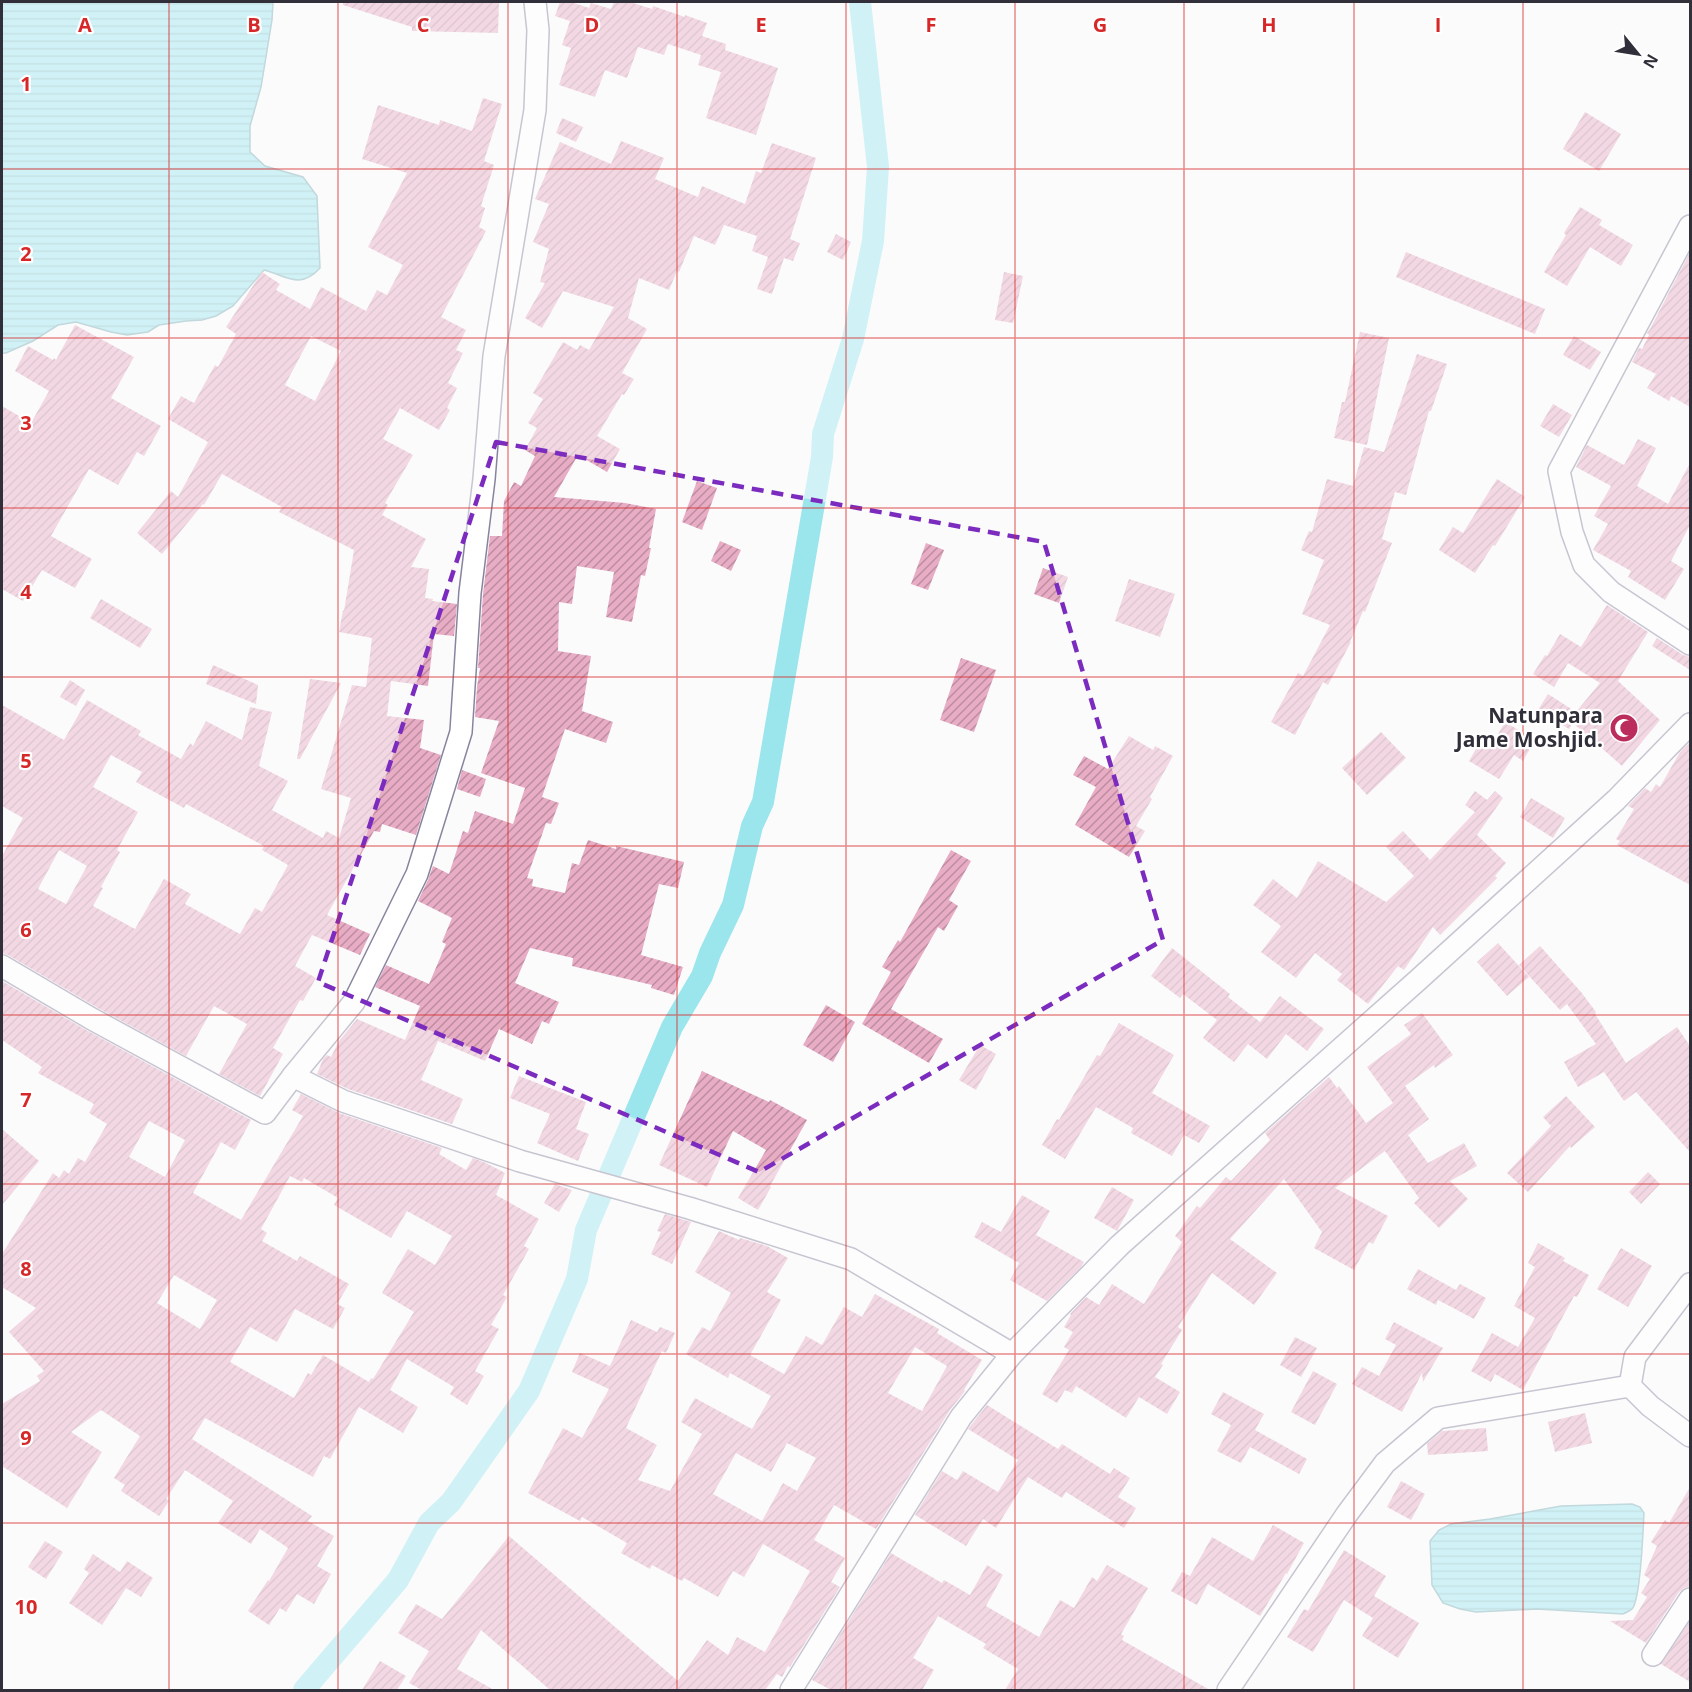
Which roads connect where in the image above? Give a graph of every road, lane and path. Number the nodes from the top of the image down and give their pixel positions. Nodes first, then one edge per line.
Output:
1 (535, 2) edge
2 (1690, 226) edge
3 (1690, 644) edge
4 (1690, 724) edge
5 (2, 966) edge
6 (293, 1076) junction
7 (1690, 1284) edge
8 (1012, 1354) junction
9 (1630, 1386) junction
10 (1690, 1436) edge
11 (1690, 1599) edge
12 (1653, 1655) dead end
13 (791, 1690) edge
14 (1228, 1690) edge

1 - 6 street
2 - 3 street
4 - 8 street
5 - 6 street
6 - 8 street
7 - 9 street
8 - 13 street
9 - 10 street
9 - 14 street
11 - 12 street

